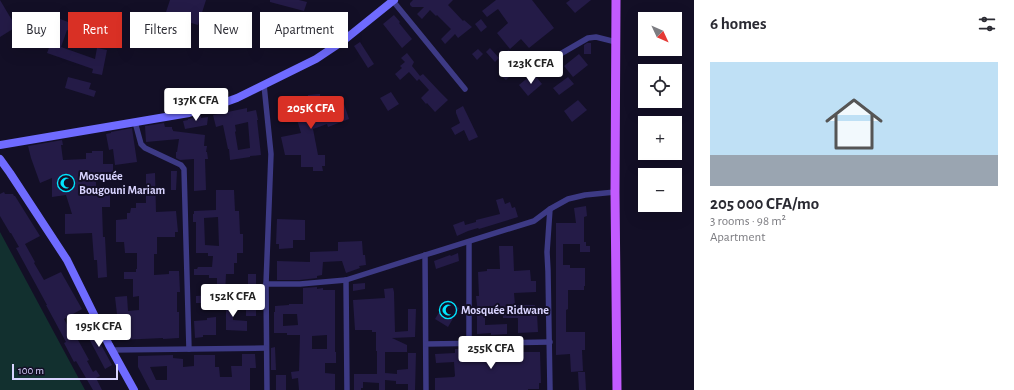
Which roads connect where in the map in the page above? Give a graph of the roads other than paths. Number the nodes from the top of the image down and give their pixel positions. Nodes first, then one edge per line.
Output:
1 (394, 0) edge
2 (616, 0) edge
3 (616, 42) junction
4 (531, 71) dead end
5 (264, 85) junction
6 (465, 89) dead end
7 (135, 122) junction
8 (0, 145) edge
9 (0, 159) edge
10 (615, 192) junction
11 (550, 209) junction
12 (469, 242) junction
13 (425, 256) junction
14 (346, 280) junction
15 (266, 284) junction
16 (550, 342) junction
17 (469, 343) junction
18 (426, 344) junction
19 (266, 348) junction
20 (189, 349) junction
21 (112, 350) junction
22 (134, 390) edge
23 (266, 390) edge
24 (347, 390) edge
25 (426, 390) edge
26 (550, 390) edge
27 (618, 390) edge

1 - 5 street
1 - 6 street
2 - 3 main road
3 - 4 street
3 - 10 main road
5 - 7 street
5 - 15 street
7 - 8 street
7 - 20 street
9 - 21 street
10 - 11 street
10 - 27 main road
11 - 12 street
11 - 16 street
12 - 13 street
12 - 17 street
13 - 14 street
13 - 18 street
14 - 15 street
14 - 24 street
15 - 19 street
16 - 17 street
16 - 26 street
17 - 18 street
18 - 25 street
19 - 20 street
19 - 23 street
20 - 21 street
21 - 22 street

